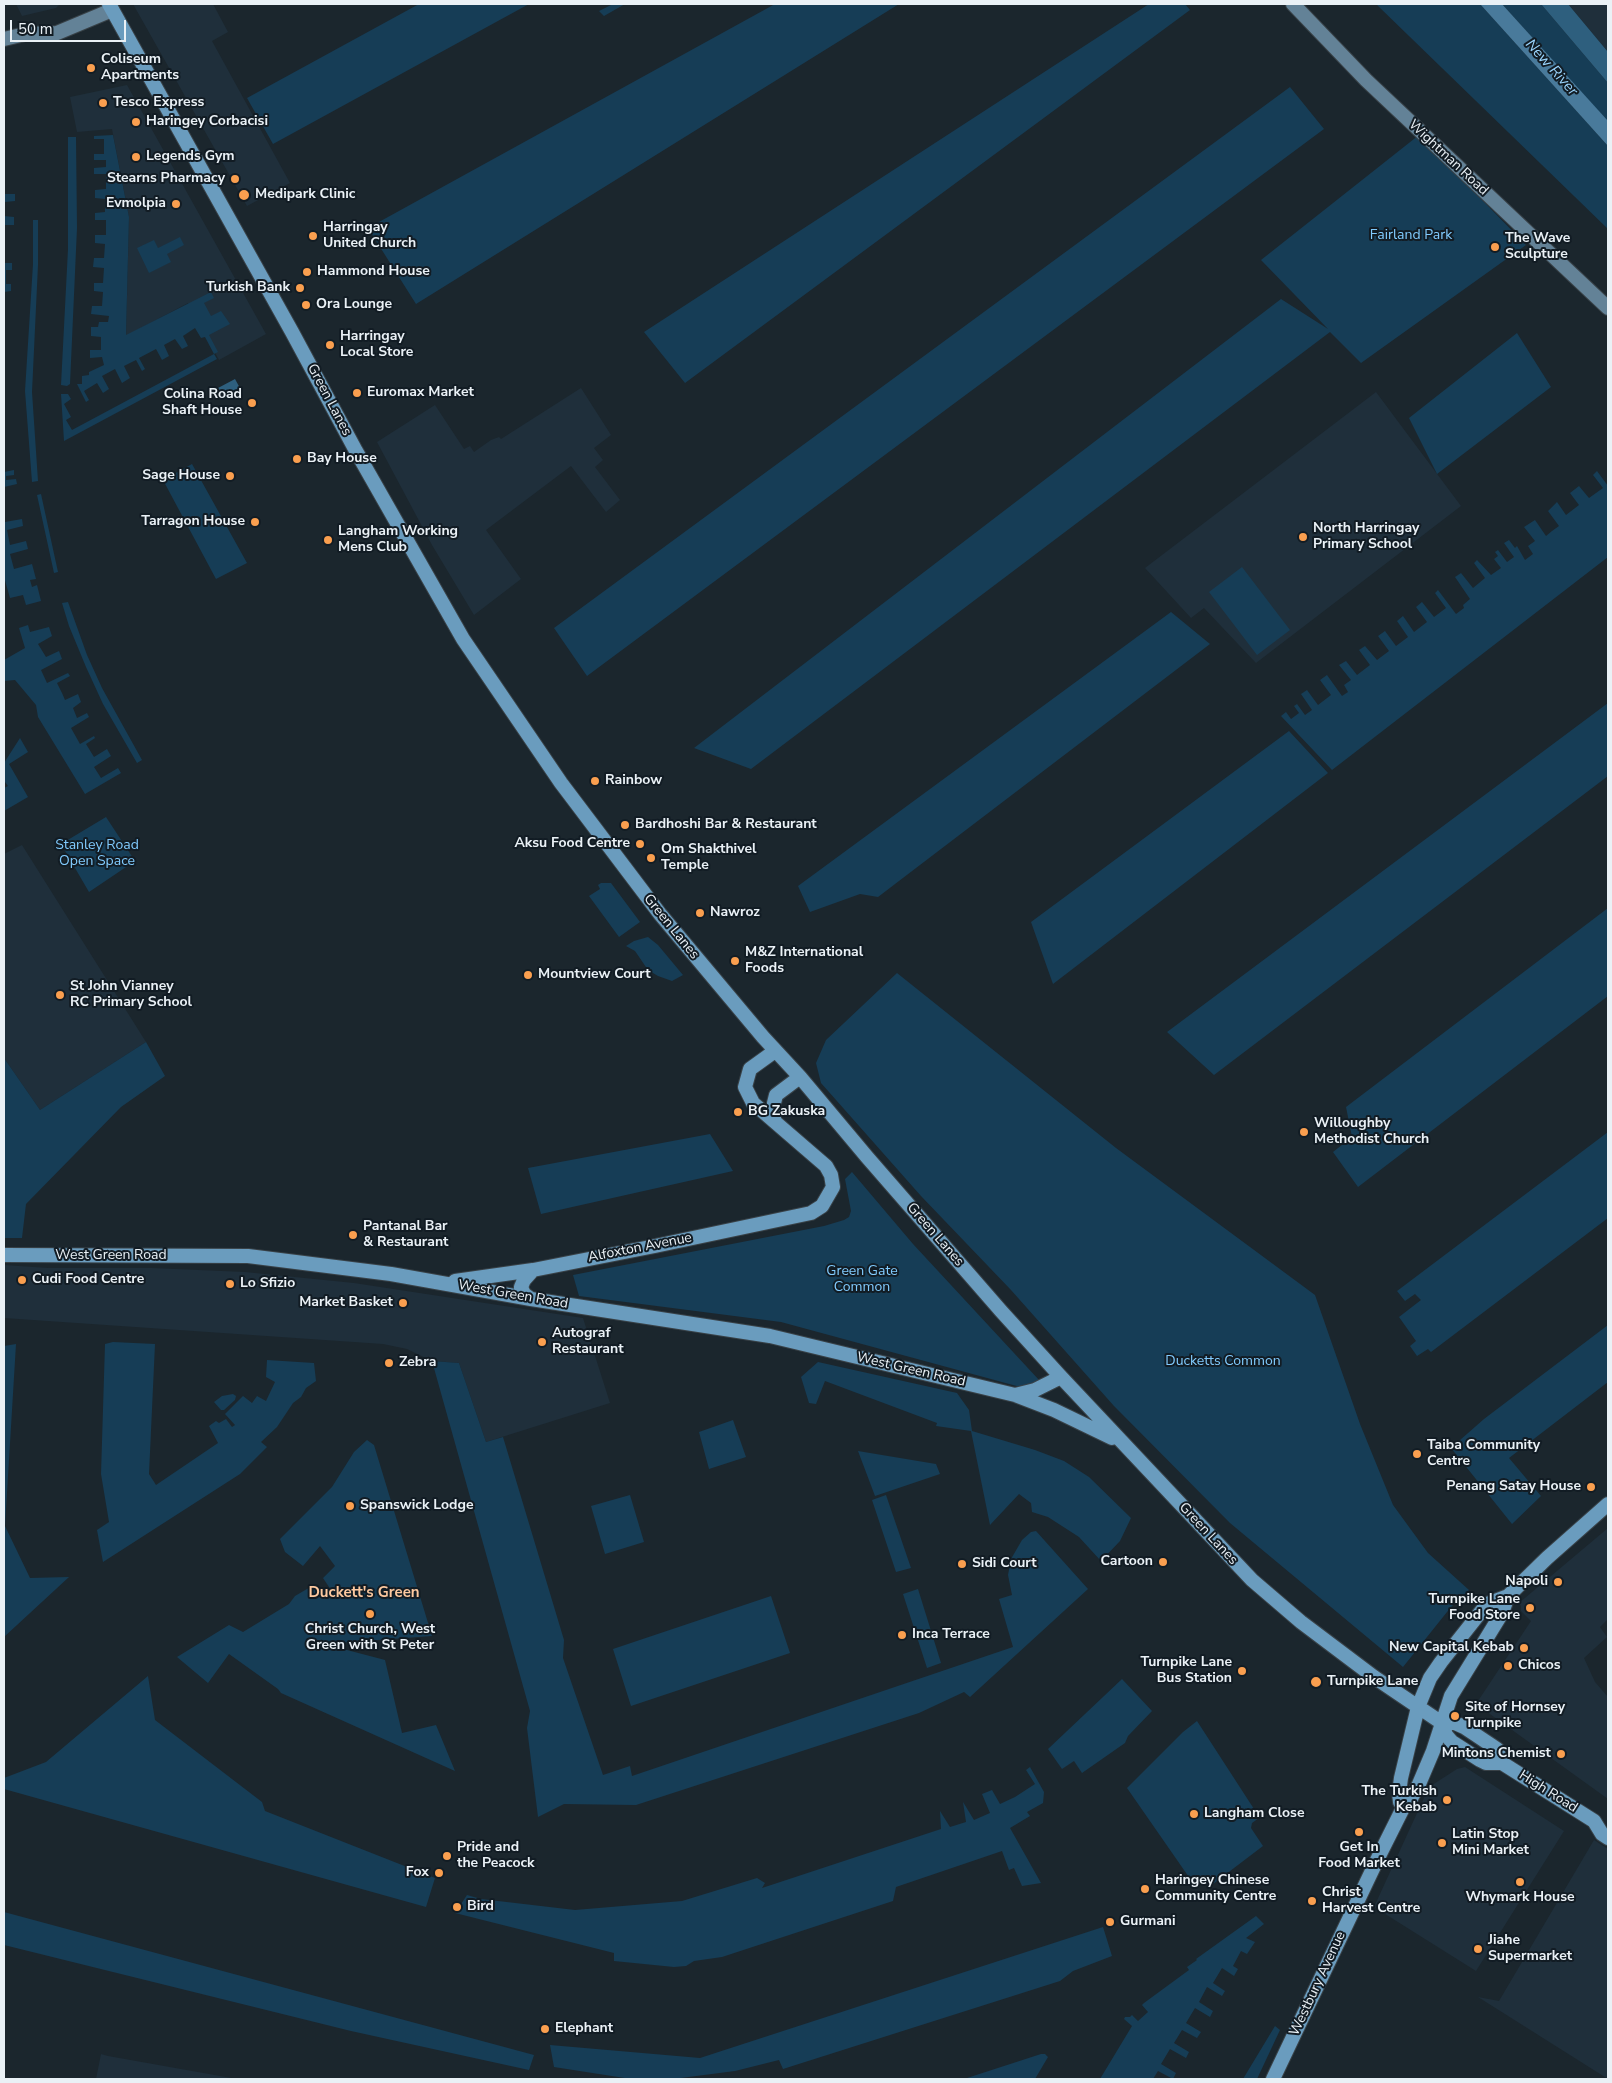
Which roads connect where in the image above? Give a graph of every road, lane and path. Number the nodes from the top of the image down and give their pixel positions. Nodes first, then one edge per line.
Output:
1 (1293, 4) edge
2 (110, 7) edge
3 (4, 39) edge
4 (1608, 308) edge
5 (775, 1051) junction
6 (800, 1077) junction
7 (774, 1120) junction
8 (4, 1255) edge
9 (533, 1270) junction
10 (444, 1282) junction
11 (531, 1299) junction
12 (1061, 1377) junction
13 (1015, 1395) junction
14 (1132, 1454) junction
15 (1608, 1504) edge
16 (1508, 1596) junction
17 (1418, 1707) junction
18 (1442, 1723) junction
19 (1502, 1762) junction
20 (1404, 1807) junction
21 (1594, 1821) junction
22 (1608, 1824) edge
23 (1608, 1838) edge
24 (1273, 2079) edge

1 - 4 main road, Wightman Road
2 - 3 main road
2 - 5 main road, Green Lanes
5 - 6 main road, Green Lanes
5 - 7 main road
6 - 7 main road
6 - 12 main road, Green Lanes
7 - 9 main road, Alfoxton Avenue
8 - 10 main road, West Green Road
9 - 10 main road, Alfoxton Avenue
9 - 11 main road
10 - 11 main road, West Green Road
11 - 13 main road, West Green Road
12 - 13 main road, West Green Road
12 - 14 main road, Green Lanes
13 - 14 main road, West Green Road
14 - 17 main road, Green Lanes
15 - 16 main road
16 - 17 main road
16 - 18 main road
17 - 18 main road, High Road
17 - 20 main road
18 - 19 main road, High Road
18 - 19 main road, High Road
18 - 20 main road, Westbury Avenue
19 - 21 main road, High Road
20 - 24 main road, Westbury Avenue
21 - 22 main road, High Road
21 - 23 main road, High Road

